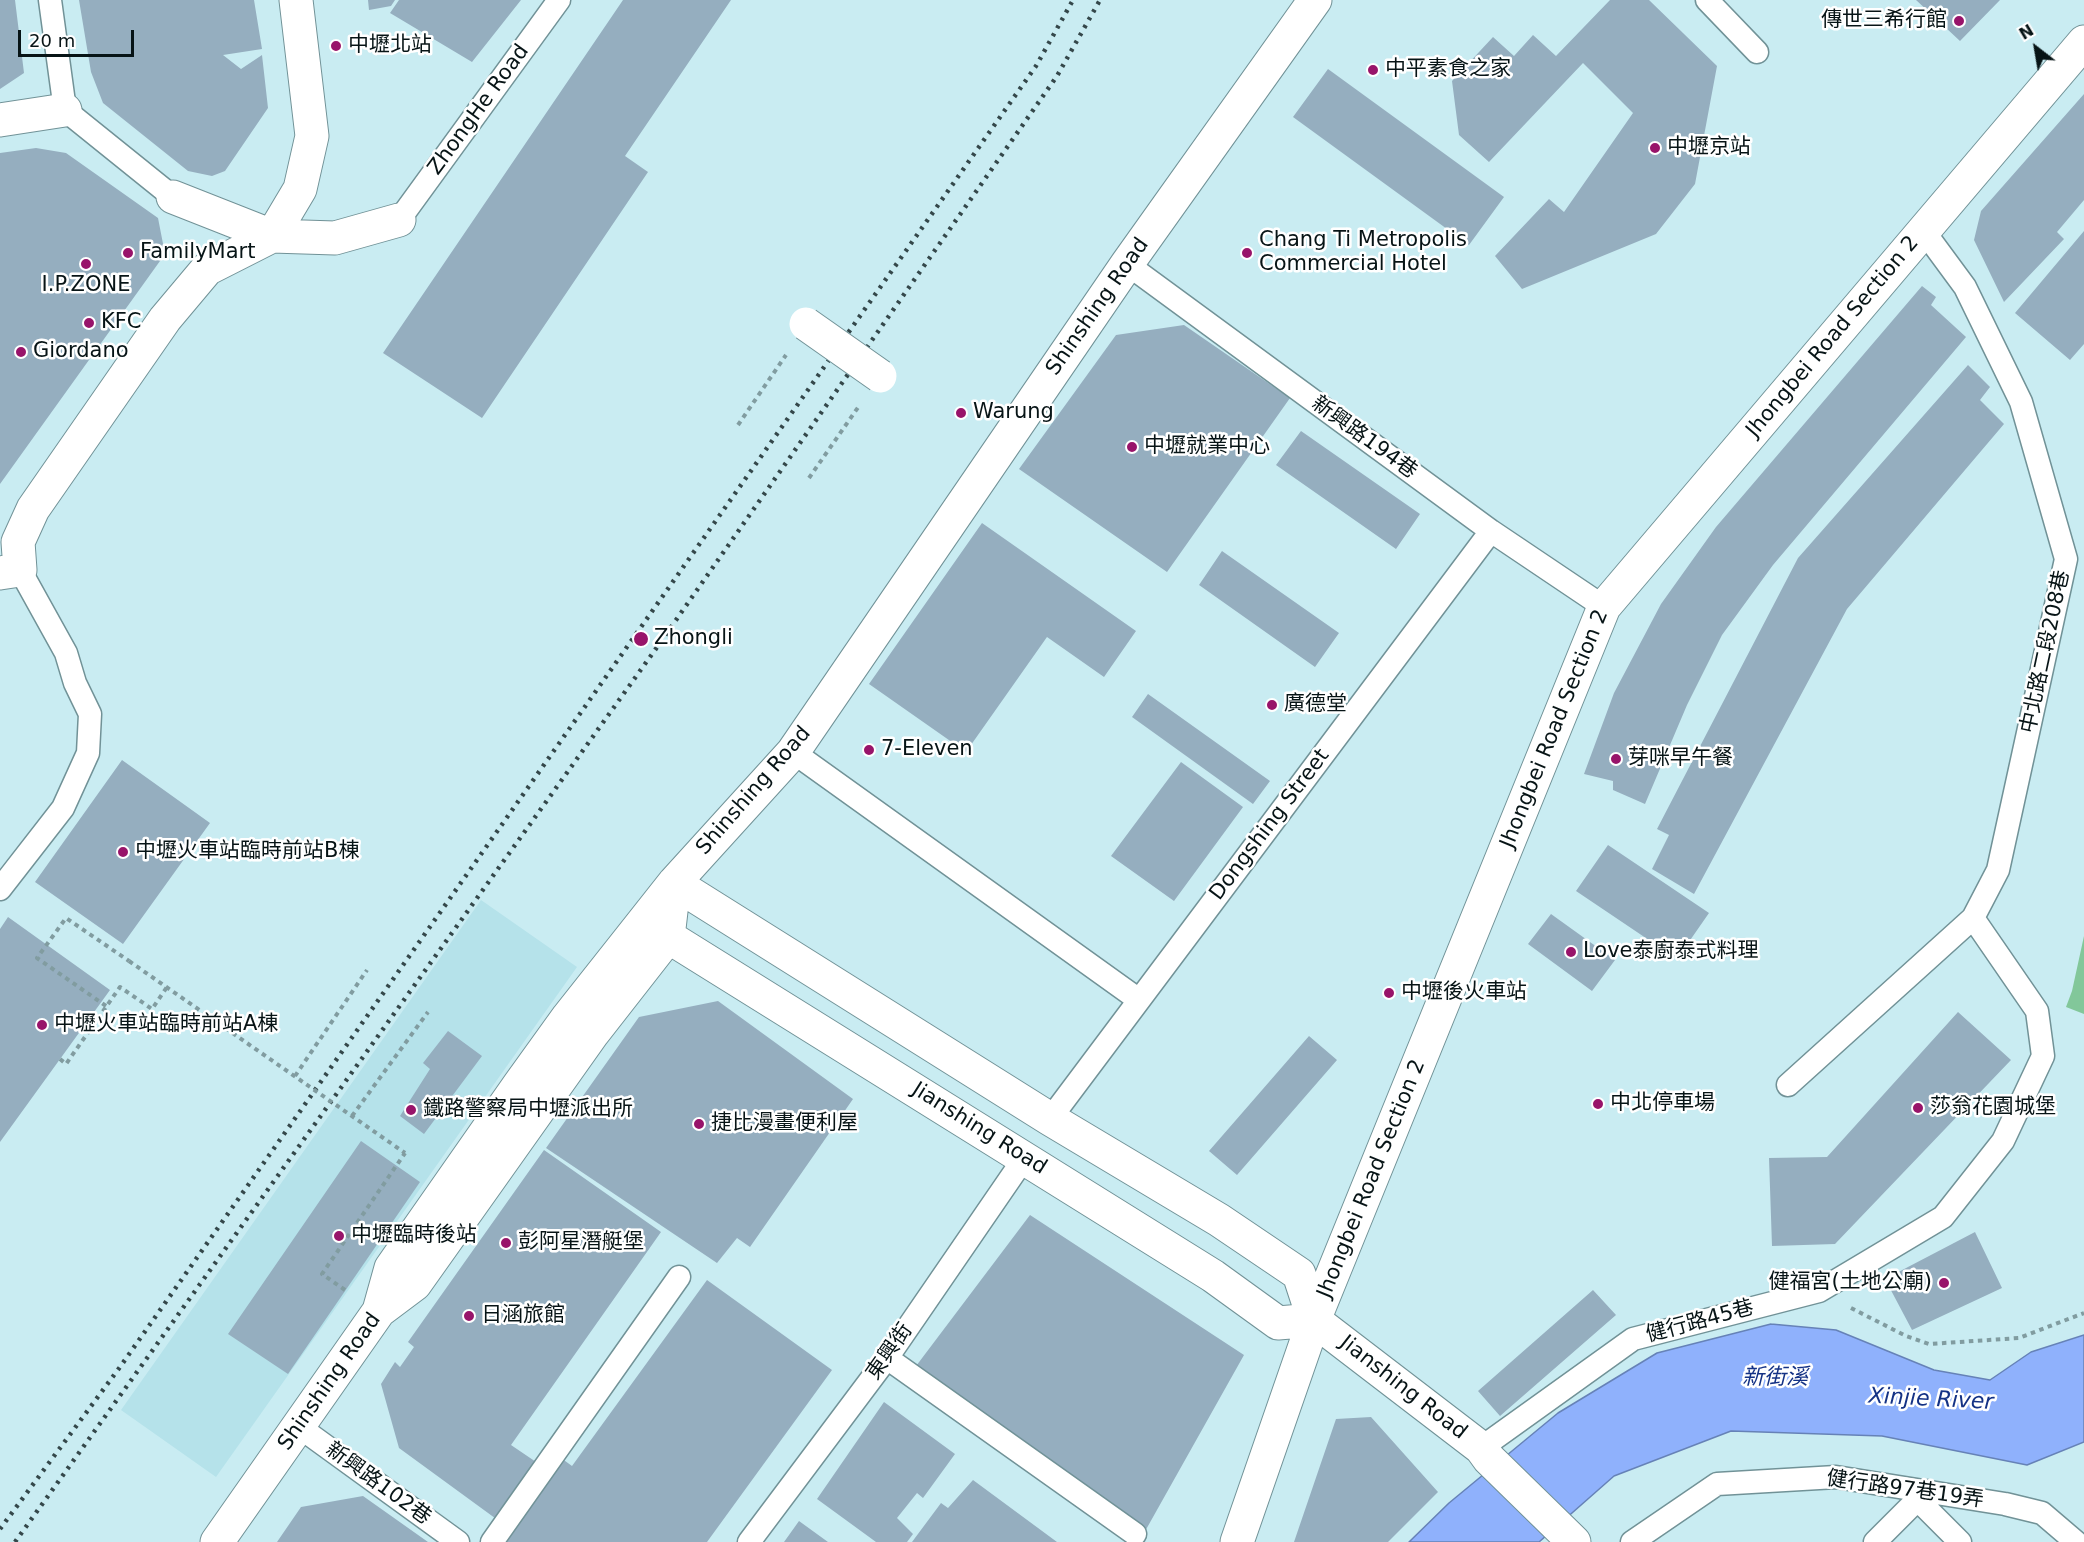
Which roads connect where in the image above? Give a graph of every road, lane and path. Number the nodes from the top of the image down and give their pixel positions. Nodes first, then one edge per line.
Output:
1 (50, 0) edge
2 (296, 0) edge
3 (560, 0) edge
4 (1315, 0) edge
5 (1707, 0) edge
6 (2084, 42) edge
7 (1757, 52) dead end
8 (65, 110) junction
9 (0, 120) edge
10 (173, 197) joint
11 (399, 220) joint
12 (1923, 230) junction
13 (272, 236) junction
14 (1127, 264) junction
15 (806, 324) joint
16 (880, 376) joint
17 (738, 425) dead end
18 (809, 478) dead end
19 (1491, 531) junction
20 (10, 571) edge
21 (1604, 607) junction
22 (793, 752) junction
23 (674, 883) junction
24 (0, 890) edge
25 (1973, 918) junction
26 (656, 929) junction
27 (367, 970) dead end
28 (167, 987) junction
29 (1139, 1000) junction
30 (106, 1006) junction
31 (429, 1012) dead end
32 (60, 1059) dead end
33 (295, 1076) junction
34 (1788, 1085) dead end
35 (352, 1116) junction
36 (1050, 1119) junction
37 (1025, 1157) junction
38 (679, 1277) dead end
39 (345, 1290) dead end
40 (1819, 1291) junction
41 (379, 1311) junction
42 (2084, 1313) edge
43 (1314, 1320) junction
44 (887, 1358) junction
45 (298, 1426) junction
46 (1485, 1454) junction
47 (1922, 1495) junction
48 (1135, 1534) dead end
49 (1573, 1541) edge
50 (217, 1542) edge
51 (458, 1542) edge
52 (492, 1542) edge
53 (749, 1542) edge
54 (1238, 1542) edge
55 (1632, 1542) edge
56 (1875, 1542) edge
57 (1960, 1542) edge
58 (2076, 1542) edge

1 - 8 lane
2 - 13 street
3 - 11 lane, ZhongHe Road
4 - 14 street, Shinshing Road
5 - 7 lane
6 - 12 street, Jhongbei Road Section 2
8 - 9 street
8 - 10 lane
10 - 13 street
11 - 13 street
12 - 21 street, Jhongbei Road Section 2
12 - 25 lane, 中北路二段208巷
13 - 20 street
14 - 19 lane, 新興路194巷
14 - 22 street, Shinshing Road
15 - 16 street, bridge
15 - 17 path
16 - 18 path
19 - 21 lane, 新興路194巷
19 - 29 lane, Dongshing Street
20 - 24 lane
21 - 43 street, Jhongbei Road Section 2
22 - 23 street, Shinshing Road
22 - 29 lane
23 - 26 street, Shinshing Road
23 - 36 street
25 - 34 lane
25 - 40 lane, 健行路45巷
26 - 37 street, Jianshing Road
26 - 41 street, Shinshing Road
26 - 41 street
27 - 33 path
28 - 30 path
28 - 30 path, bridge
28 - 33 path, bridge
29 - 36 lane, Dongshing Street
30 - 32 path
31 - 35 path
33 - 35 path, bridge
35 - 39 path, bridge
36 - 43 street
37 - 43 street, Jianshing Road
37 - 44 lane, 東興街
38 - 52 lane
40 - 42 path
40 - 46 lane, 健行路45巷
41 - 45 street, Shinshing Road
43 - 46 street, Jianshing Road
43 - 54 street, Jhongbei Road Section 2
44 - 48 lane
44 - 53 lane, 東興街
45 - 50 street, Shinshing Road
45 - 51 lane, 新興路102巷
46 - 49 street, Jianshing Road
47 - 55 lane, 健行路97巷19弄
47 - 56 lane
47 - 57 lane
47 - 58 lane, 健行路97巷19弄

